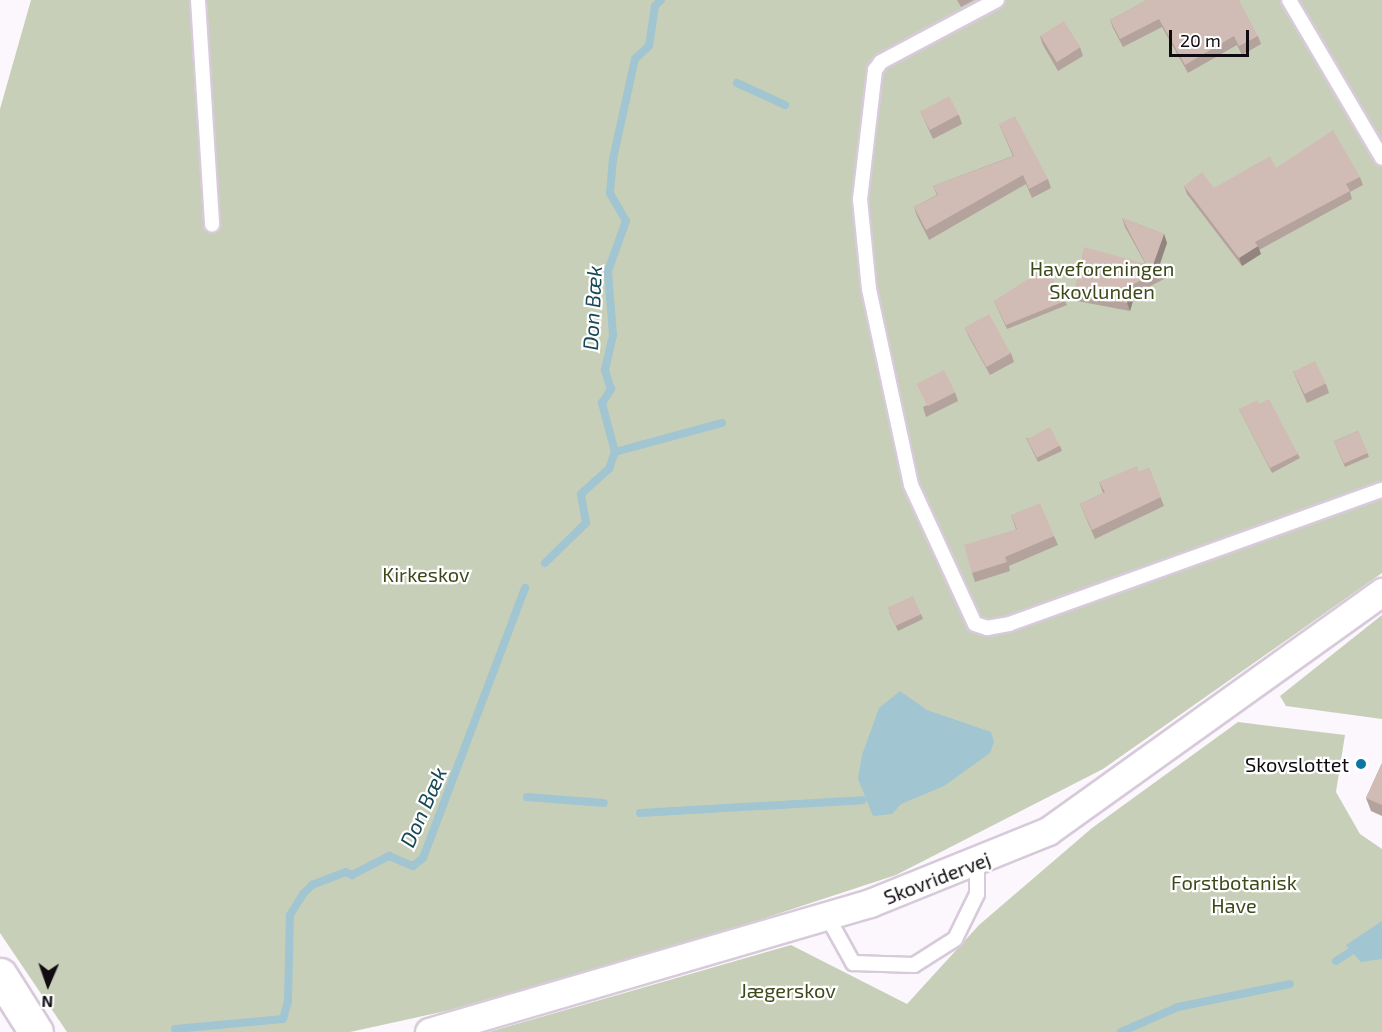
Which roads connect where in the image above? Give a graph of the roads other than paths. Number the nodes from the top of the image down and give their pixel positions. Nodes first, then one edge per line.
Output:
1 (198, 0) edge
2 (997, 0) edge
3 (1289, 0) edge
4 (1382, 158) edge
5 (212, 225) dead end
6 (1382, 490) edge
7 (1382, 592) edge
8 (977, 864) junction
9 (827, 916) junction
10 (0, 975) edge
11 (36, 1032) edge
12 (429, 1032) edge

1 - 5 lane
2 - 6 lane
3 - 4 lane
7 - 8 street, Skovridervej
8 - 9 street, Skovridervej
8 - 9 lane
9 - 12 street, Skovridervej
10 - 11 street

